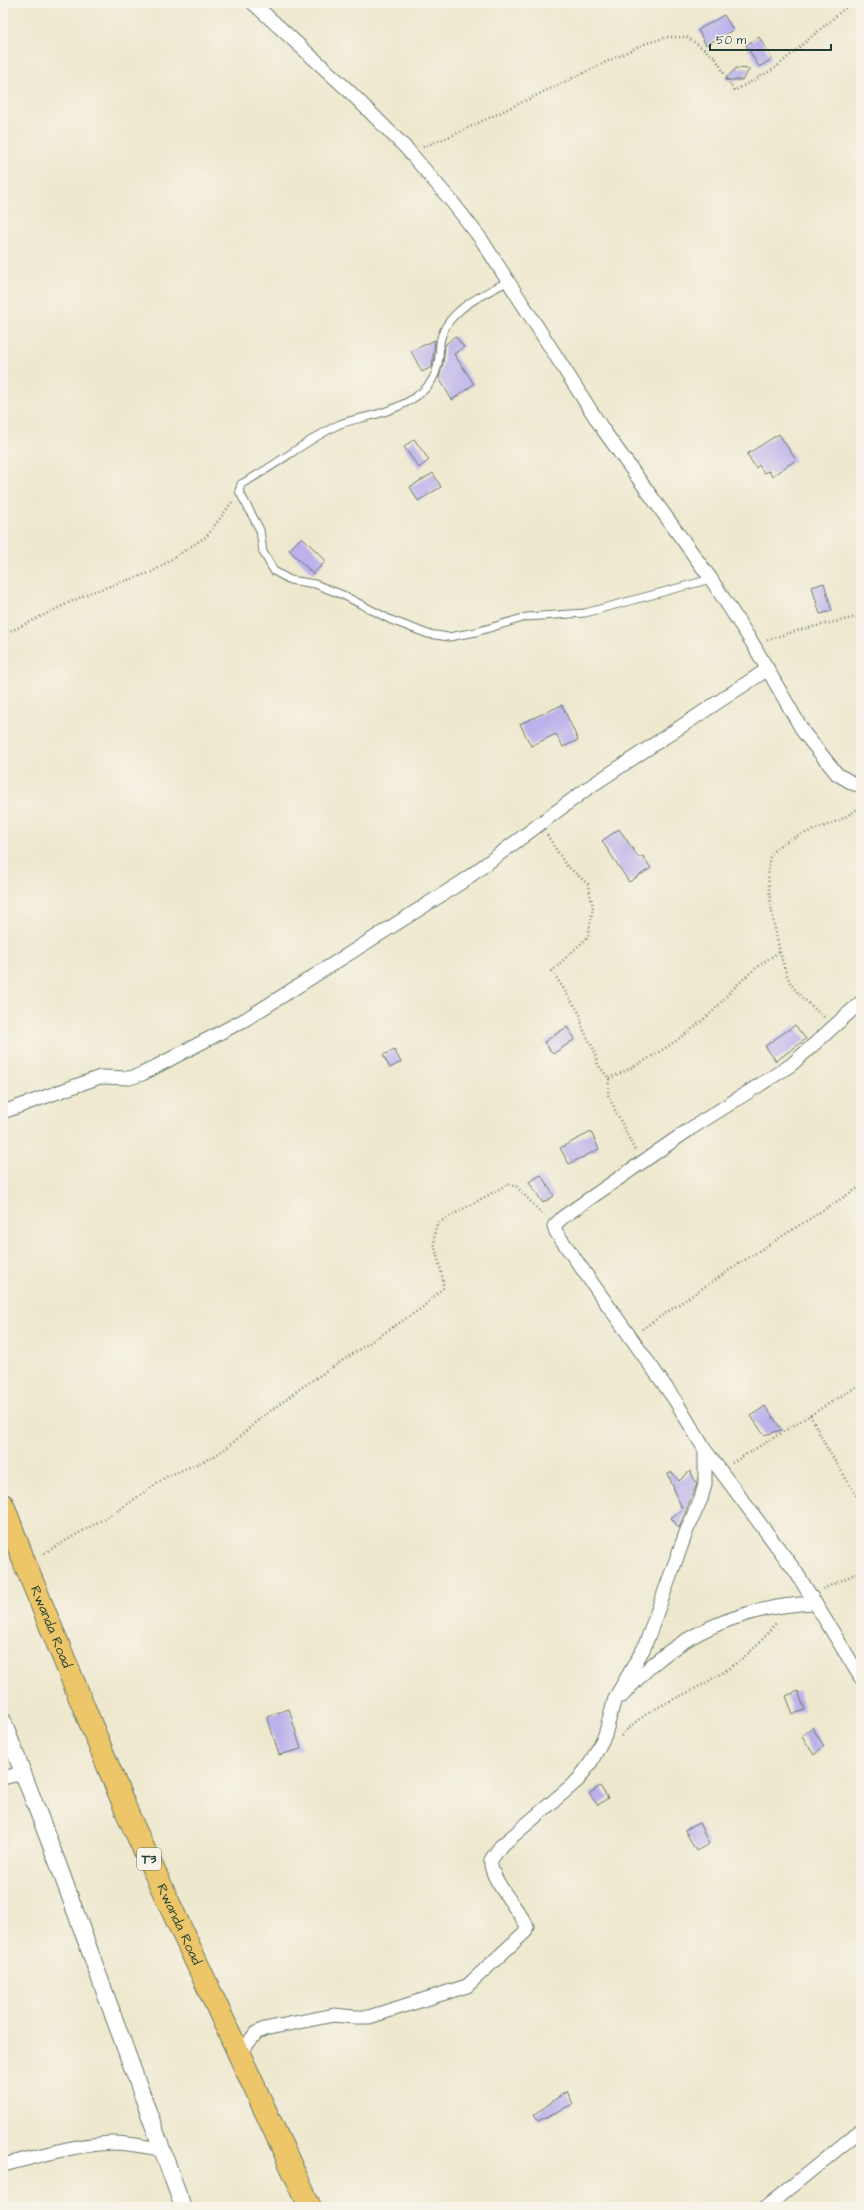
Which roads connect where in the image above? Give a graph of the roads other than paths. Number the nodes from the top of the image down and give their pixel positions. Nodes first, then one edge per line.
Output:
1 (253, 3) edge
2 (507, 282) junction
3 (711, 579) junction
4 (768, 669) junction
5 (861, 786) edge
6 (861, 1002) edge
7 (3, 1112) edge
8 (704, 1450) junction
9 (3, 1505) edge
10 (809, 1601) junction
11 (861, 1678) edge
12 (614, 1704) junction
13 (3, 1721) edge
14 (22, 1772) junction
15 (3, 1778) edge
16 (240, 2053) junction
17 (861, 2130) edge
18 (160, 2149) junction
19 (3, 2165) edge
20 (183, 2207) edge
21 (310, 2207) edge
22 (766, 2207) edge

1 - 2 street
2 - 3 street
2 - 3 lane
3 - 4 street
4 - 5 street
4 - 7 street
6 - 8 street
8 - 10 street
8 - 12 street
9 - 16 highway, Rwanda Road / T3
10 - 11 street
10 - 12 street
12 - 16 street
13 - 14 street
14 - 15 street
14 - 18 street
16 - 21 highway, Rwanda Road / T3
17 - 22 street
18 - 19 street
18 - 20 street

